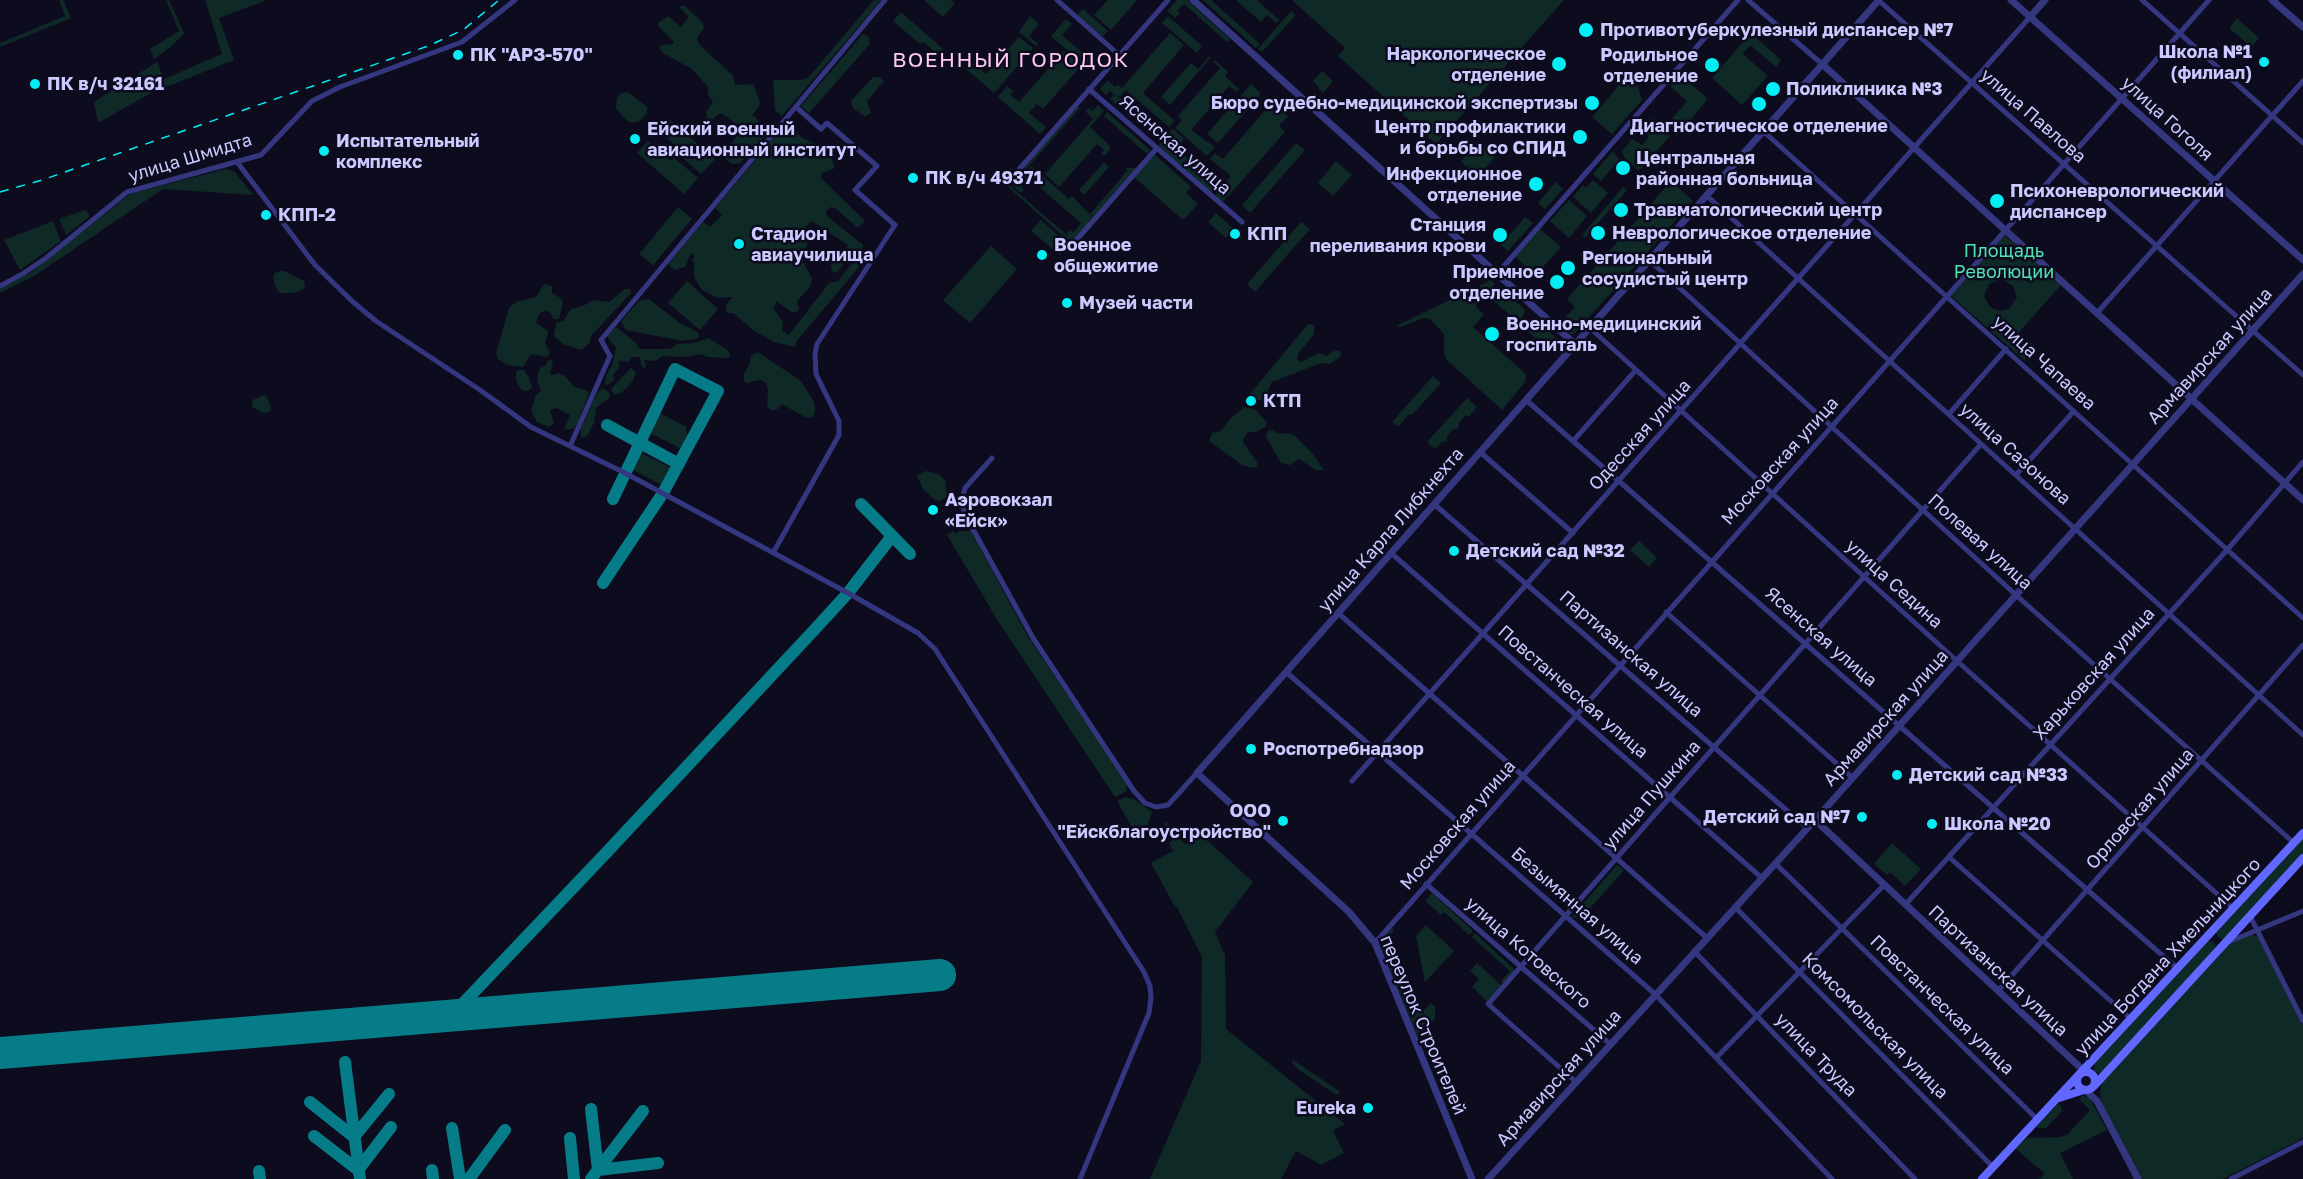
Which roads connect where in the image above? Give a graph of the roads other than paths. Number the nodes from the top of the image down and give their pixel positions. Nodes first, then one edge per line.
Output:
1 (515, 0) edge
2 (885, 0) edge
3 (1057, 0) edge
4 (1168, 0) edge
5 (1193, 0) edge
6 (1738, 0) edge
7 (1748, 0) edge
8 (1878, 0) edge
9 (2011, 0) edge
10 (2045, 0) edge
11 (2142, 0) edge
12 (2209, 0) edge
13 (2272, 0) edge
14 (2030, 17) junction
15 (2303, 27) edge
16 (2179, 33) junction
17 (1119, 55) junction
18 (1822, 64) junction
19 (2303, 81) edge
20 (1972, 83) junction
21 (1089, 89) junction
22 (2121, 99) junction
23 (796, 107) junction
24 (2272, 116) junction
25 (1763, 131) junction
26 (2303, 143) edge
27 (1157, 148) junction
28 (1914, 148) junction
29 (237, 162) junction
30 (2064, 164) junction
31 (2214, 181) junction
32 (1008, 182) dead end
33 (1707, 195) junction
34 (1856, 214) junction
35 (1242, 222) dead end
36 (2005, 230) junction
37 (1072, 246) dead end
38 (2157, 246) junction
39 (1649, 260) junction
40 (2303, 260) edge
41 (1497, 274) junction
42 (2303, 274) edge
43 (1799, 279) junction
44 (0, 286) edge
45 (1946, 296) junction
46 (2097, 313) junction
47 (1590, 328) junction
48 (2253, 330) junction
49 (1575, 344) junction
50 (1741, 344) junction
51 (2006, 350) junction
52 (1889, 360) junction
53 (1636, 370) junction
54 (2303, 375) edge
55 (2191, 399) junction
56 (1526, 400) junction
57 (1681, 411) junction
58 (2074, 411) junction
59 (1949, 414) junction
60 (1831, 426) junction
61 (1573, 441) junction
62 (1981, 444) junction
63 (570, 446) junction
64 (1480, 452) junction
65 (992, 458) dead end
66 (2303, 462) edge
67 (2133, 464) junction
68 (2016, 475) junction
69 (1619, 481) junction
70 (2284, 483) junction
71 (1771, 493) junction
72 (2303, 500) edge
73 (1434, 504) junction
74 (1922, 510) junction
75 (2075, 528) junction
76 (1573, 533) junction
77 (2227, 550) junction
78 (773, 552) junction
79 (1391, 553) junction
80 (1711, 561) junction
81 (1863, 577) junction
82 (1527, 584) junction
83 (2016, 595) junction
84 (1666, 612) junction
85 (1338, 613) junction
86 (2169, 614) junction
87 (2303, 618) edge
88 (1483, 634) junction
89 (1805, 643) junction
90 (2303, 645) edge
91 (1956, 661) junction
92 (1620, 664) junction
93 (1286, 672) junction
94 (2110, 679) junction
95 (1430, 693) junction
96 (1759, 695) junction
97 (2259, 696) junction
98 (1576, 715) junction
99 (1899, 725) junction
100 (2303, 735) edge
101 (2050, 745) junction
102 (1714, 746) junction
103 (1378, 752) junction
104 (2202, 760) junction
105 (1197, 773) junction
106 (1523, 775) junction
107 (1853, 778) junction
108 (1352, 781) dead end
109 (1670, 797) junction
110 (1994, 807) junction
111 (1815, 820) junction
112 (1807, 828) junction
113 (2142, 828) junction
114 (1471, 833) junction
115 (2303, 833) edge
116 (2294, 843) junction
117 (1949, 856) junction
118 (1616, 858) junction
119 (2303, 858) edge
120 (1775, 863) junction
121 (1762, 878) junction
122 (1426, 884) junction
123 (1884, 885) junction
124 (2088, 890) junction
125 (1905, 905) junction
126 (1736, 907) junction
127 (2234, 909) junction
128 (2303, 911) edge
129 (2250, 915) junction
130 (1566, 916) junction
131 (1842, 928) junction
132 (2258, 931) junction
133 (2210, 934) junction
134 (1707, 938) junction
135 (2043, 941) junction
136 (1375, 943) junction
137 (2223, 945) junction
138 (1694, 951) junction
139 (1521, 968) junction
140 (2178, 969) junction
141 (1799, 972) junction
142 (1998, 991) junction
143 (1655, 994) junction
144 (1757, 1016) junction
145 (2131, 1019) junction
146 (2303, 1020) edge
147 (1610, 1044) junction
148 (1717, 1057) junction
149 (2081, 1072) junction
150 (1576, 1082) junction
151 (2094, 1086) junction
152 (2085, 1090) junction
153 (2055, 1100) junction
154 (2106, 1118) junction
155 (2037, 1119) junction
156 (2303, 1142) edge
157 (1993, 1167) junction
158 (2246, 1172) junction
159 (1080, 1179) edge
160 (1472, 1179) edge
161 (1488, 1179) edge
162 (1832, 1179) edge
163 (1916, 1179) edge
164 (1982, 1179) edge
165 (2139, 1179) edge
166 (2231, 1179) edge
167 (2249, 1179) edge

1 - 29 street, улица Шмидта
2 - 23 street
3 - 17 street
4 - 17 street
5 - 41 street
6 - 41 street
7 - 18 street
8 - 18 street, улица Карла Либкнехта
8 - 20 street, улица Павлова
9 - 14 street, улица Гоголя
10 - 14 street, Одесская улица
11 - 16 street
12 - 16 street, Московская улица
13 - 15 street
14 - 20 street, Одесская улица
14 - 22 street, улица Гоголя
16 - 22 street, Московская улица
16 - 24 street
17 - 21 street
18 - 25 street, улица Карла Либкнехта
18 - 28 street
19 - 24 street
20 - 28 street, Одесская улица
20 - 30 street, улица Павлова
21 - 27 street, Ясенская улица
21 - 32 street
22 - 30 street, Московская улица
22 - 31 street, улица Гоголя
23 - 63 street
23 - 78 street
24 - 26 street
24 - 31 street
25 - 33 street, улица Карла Либкнехта
25 - 34 street, улица Чапаева
27 - 35 street, Ясенская улица
27 - 37 street
28 - 34 street, Одесская улица
28 - 36 street
29 - 44 street, улица Шмидта
29 - 63 street
30 - 36 street, Московская улица
30 - 38 street, улица Павлова
31 - 38 street
31 - 40 street, улица Гоголя
33 - 39 street, улица Карла Либкнехта
33 - 43 street, улица Сазонова
34 - 43 street, Одесская улица
34 - 45 street, улица Чапаева
36 - 45 street, Московская улица
36 - 46 street
38 - 46 street
38 - 48 street, улица Павлова
39 - 47 street, улица Карла Либкнехта
39 - 50 street, Полевая улица
41 - 49 street
42 - 48 street, Армавирская улица
43 - 50 street, Одесская улица
43 - 52 street, улица Сазонова
45 - 51 street, улица Чапаева
45 - 52 street, Московская улица
46 - 55 street
47 - 49 street, улица Карла Либкнехта
47 - 53 street, улица Седина
48 - 54 street, улица Павлова
48 - 55 street, Армавирская улица
49 - 56 street, улица Карла Либкнехта
50 - 57 street, Одесская улица
50 - 60 street, Полевая улица
51 - 58 street, улица Чапаева
51 - 59 street
52 - 59 street, улица Сазонова
52 - 60 street, Московская улица
53 - 57 street, улица Седина
53 - 61 street
55 - 67 street, Армавирская улица
55 - 70 street
56 - 61 street, Ясенская улица
56 - 64 street, улица Карла Либкнехта
57 - 69 street, Одесская улица
57 - 71 street, улица Седина
58 - 67 street, улица Чапаева
58 - 68 street
59 - 62 street, улица Сазонова
60 - 71 street, Московская улица
60 - 74 street, Полевая улица
61 - 69 street, Ясенская улица
62 - 68 street, улица Сазонова
62 - 74 street, улица Пушкина
63 - 78 street
64 - 73 street, улица Карла Либкнехта
64 - 76 street
65 - 105 street, улица Карла Либкнехта
66 - 70 street, Харьковская улица
67 - 75 street, Армавирская улица
67 - 77 street, улица Чапаева
68 - 75 street, улица Сазонова
69 - 76 street, Одесская улица
69 - 80 street, Ясенская улица
70 - 72 street
70 - 77 street, Харьковская улица
71 - 80 street, Московская улица
71 - 81 street, улица Седина
73 - 79 street, улица Карла Либкнехта
73 - 82 street, Партизанская улица
74 - 81 street, улица Пушкина
74 - 83 street, Полевая улица
75 - 83 street, Армавирская улица
75 - 86 street, улица Сазонова
76 - 82 street, Одесская улица
77 - 86 street, Харьковская улица
77 - 87 street, улица Чапаева
78 - 159 street
79 - 85 street, улица Карла Либкнехта
79 - 88 street, Повстанческая улица
80 - 84 street, Московская улица
80 - 89 street, Ясенская улица
81 - 89 street, улица Пушкина
81 - 91 street, улица Седина
82 - 88 street, Одесская улица
82 - 92 street, Партизанская улица
83 - 91 street, Армавирская улица
83 - 94 street, Полевая улица
84 - 92 street, Московская улица
84 - 96 street
85 - 93 street, улица Карла Либкнехта
85 - 95 street
86 - 94 street, Харьковская улица
86 - 97 street, улица Сазонова
88 - 95 street, Одесская улица
88 - 98 street, Повстанческая улица
89 - 96 street, улица Пушкина
89 - 99 street, Ясенская улица
90 - 97 street, Орловская улица
91 - 99 street, Армавирская улица
91 - 101 street, улица Седина
92 - 98 street, Московская улица
92 - 102 street, Партизанская улица
93 - 103 street, Безымянная улица
93 - 105 street, улица Карла Либкнехта
94 - 101 street, Харьковская улица
94 - 104 street, Полевая улица
95 - 103 street, Одесская улица
95 - 106 street
96 - 102 street, улица Пушкина
96 - 107 street
97 - 100 street, улица Сазонова
97 - 104 street, Орловская улица
98 - 106 street, Московская улица
98 - 109 street, Повстанческая улица
99 - 107 street, Армавирская улица
99 - 110 street, Ясенская улица
101 - 110 street, Харьковская улица
101 - 113 street, улица Седина
102 - 109 street, улица Пушкина
102 - 112 street, Партизанская улица
103 - 108 street, Одесская улица
103 - 114 street, Безымянная улица
104 - 113 street, Орловская улица
104 - 116 street, Полевая улица
105 - 136 street, переулок Строителей
106 - 114 street, Московская улица
106 - 118 street
107 - 111 street, Армавирская улица
109 - 118 street, улица Пушкина
109 - 121 street, Повстанческая улица
110 - 117 street, Харьковская улица
110 - 124 street, Ясенская улица
111 - 112 street, Армавирская улица
111 - 123 street, Партизанская улица
112 - 120 street, Армавирская улица
113 - 124 street, Орловская улица
113 - 127 street, улица Седина
114 - 122 street, Московская улица
114 - 130 street, Безымянная улица
115 - 116 main road, улица Богдана Хмельницкого
116 - 127 main road, улица Богдана Хмельницкого
117 - 125 street, Харьковская улица
117 - 135 street
118 - 130 street, улица Пушкина
118 - 134 street
119 - 129 main road, улица Богдана Хмельницкого
120 - 121 street, Армавирская улица
120 - 131 street, Повстанческая улица
121 - 126 street, Армавирская улица
122 - 136 street, Московская улица
122 - 139 street, улица Котовского
123 - 125 street, Партизанская улица
123 - 131 street
124 - 135 street, Орловская улица
124 - 140 street, Ясенская улица
125 - 142 street, Партизанская улица
126 - 134 street, Армавирская улица
126 - 141 street, Комсомольская улица
127 - 133 main road, улица Богдана Хмельницкого
128 - 132 street
129 - 132 street
129 - 137 main road, улица Богдана Хмельницкого
130 - 139 street, улица Пушкина
130 - 143 street, Безымянная улица
131 - 141 street
131 - 155 street, Повстанческая улица
132 - 137 street
132 - 146 street
133 - 137 main road
133 - 140 main road, улица Богдана Хмельницкого
134 - 138 street, Армавирская улица
135 - 142 street, Орловская улица
135 - 145 street
136 - 160 street, переулок Строителей
137 - 151 main road, улица Богдана Хмельницкого
138 - 143 street, Армавирская улица
138 - 144 street, улица Труда
139 - 147 street, улица Котовского
139 - 150 street, улица Пушкина
140 - 145 main road, улица Богдана Хмельницкого
141 - 144 street
141 - 157 street, Комсомольская улица
142 - 149 street, Партизанская улица
143 - 147 street, Армавирская улица
143 - 148 street, Безымянная улица
144 - 148 street
144 - 163 street, улица Труда
145 - 149 main road, улица Богдана Хмельницкого
147 - 150 street, Армавирская улица
148 - 162 street, Безымянная улица
149 - 151 main road
149 - 152 main road
149 - 153 main road, улица Богдана Хмельницкого
150 - 161 street, Армавирская улица
151 - 152 main road
151 - 154 street
152 - 153 main road, улица Богдана Хмельницкого
152 - 154 street
153 - 155 main road, улица Богдана Хмельницкого
154 - 165 street
155 - 157 main road, улица Богдана Хмельницкого
156 - 158 street
157 - 164 main road, улица Богдана Хмельницкого
158 - 166 street
158 - 167 street

